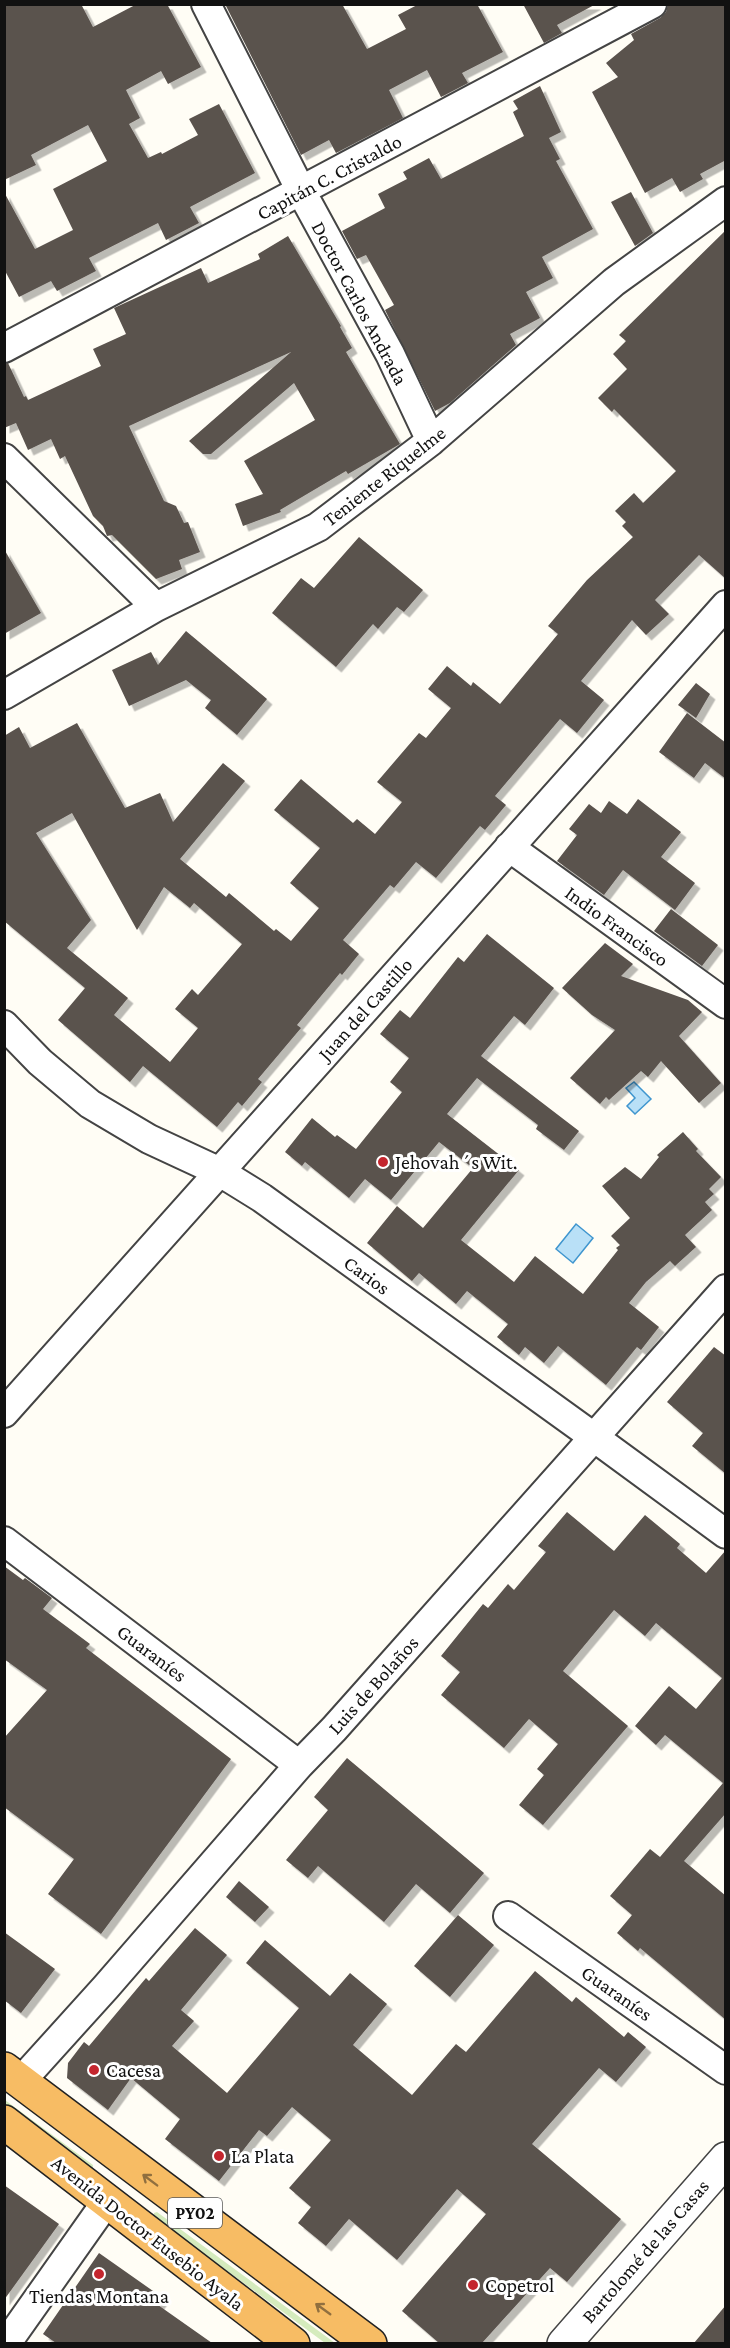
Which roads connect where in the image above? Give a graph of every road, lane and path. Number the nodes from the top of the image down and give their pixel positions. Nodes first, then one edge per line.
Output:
1 (206, 4) edge
2 (652, 4) edge
3 (301, 191) junction
4 (726, 201) edge
5 (4, 348) edge
6 (431, 441) junction
7 (4, 458) edge
8 (726, 605) edge
9 (156, 607) junction
10 (4, 695) edge
11 (509, 847) junction
12 (726, 1004) edge
13 (4, 1025) edge
14 (220, 1172) junction
15 (726, 1289) edge
16 (4, 1413) edge
17 (595, 1438) junction
18 (726, 1534) edge
19 (4, 1541) edge
20 (299, 1765) junction
21 (508, 1916) dead end
22 (726, 2070) edge
23 (13, 2075) edge
24 (4, 2122) edge
25 (726, 2159) edge
26 (107, 2201) junction
27 (285, 2341) edge
28 (6, 2343) edge
29 (370, 2343) edge
30 (564, 2343) edge

1 - 3 street, Doctor Carlos Andrada
2 - 3 street, Capitán C. Cristaldo
3 - 5 street, Capitán C. Cristaldo
3 - 6 street, Doctor Carlos Andrada
4 - 6 street, Teniente Riquelme
6 - 9 street, Teniente Riquelme
7 - 9 street
8 - 11 street, Juan del Castillo
9 - 10 street, Teniente Riquelme
11 - 12 street, Indio Francisco
11 - 14 street, Juan del Castillo
13 - 14 street, Carios
14 - 16 street, Juan del Castillo
14 - 17 street, Carios
15 - 17 street, Luis de Bolaños
17 - 18 street, Carios
17 - 20 street, Luis de Bolaños
19 - 20 street, Guaraníes
20 - 23 street, Luis de Bolaños
21 - 22 street, Guaraníes
29 -> 23 highway, PY02
24 - 26 highway, Avenida Doctor Eusebio Ayala / PY02
25 - 30 street, Bartolomé de las Casas
26 - 27 highway, Avenida Doctor Eusebio Ayala / PY02
26 - 28 street

